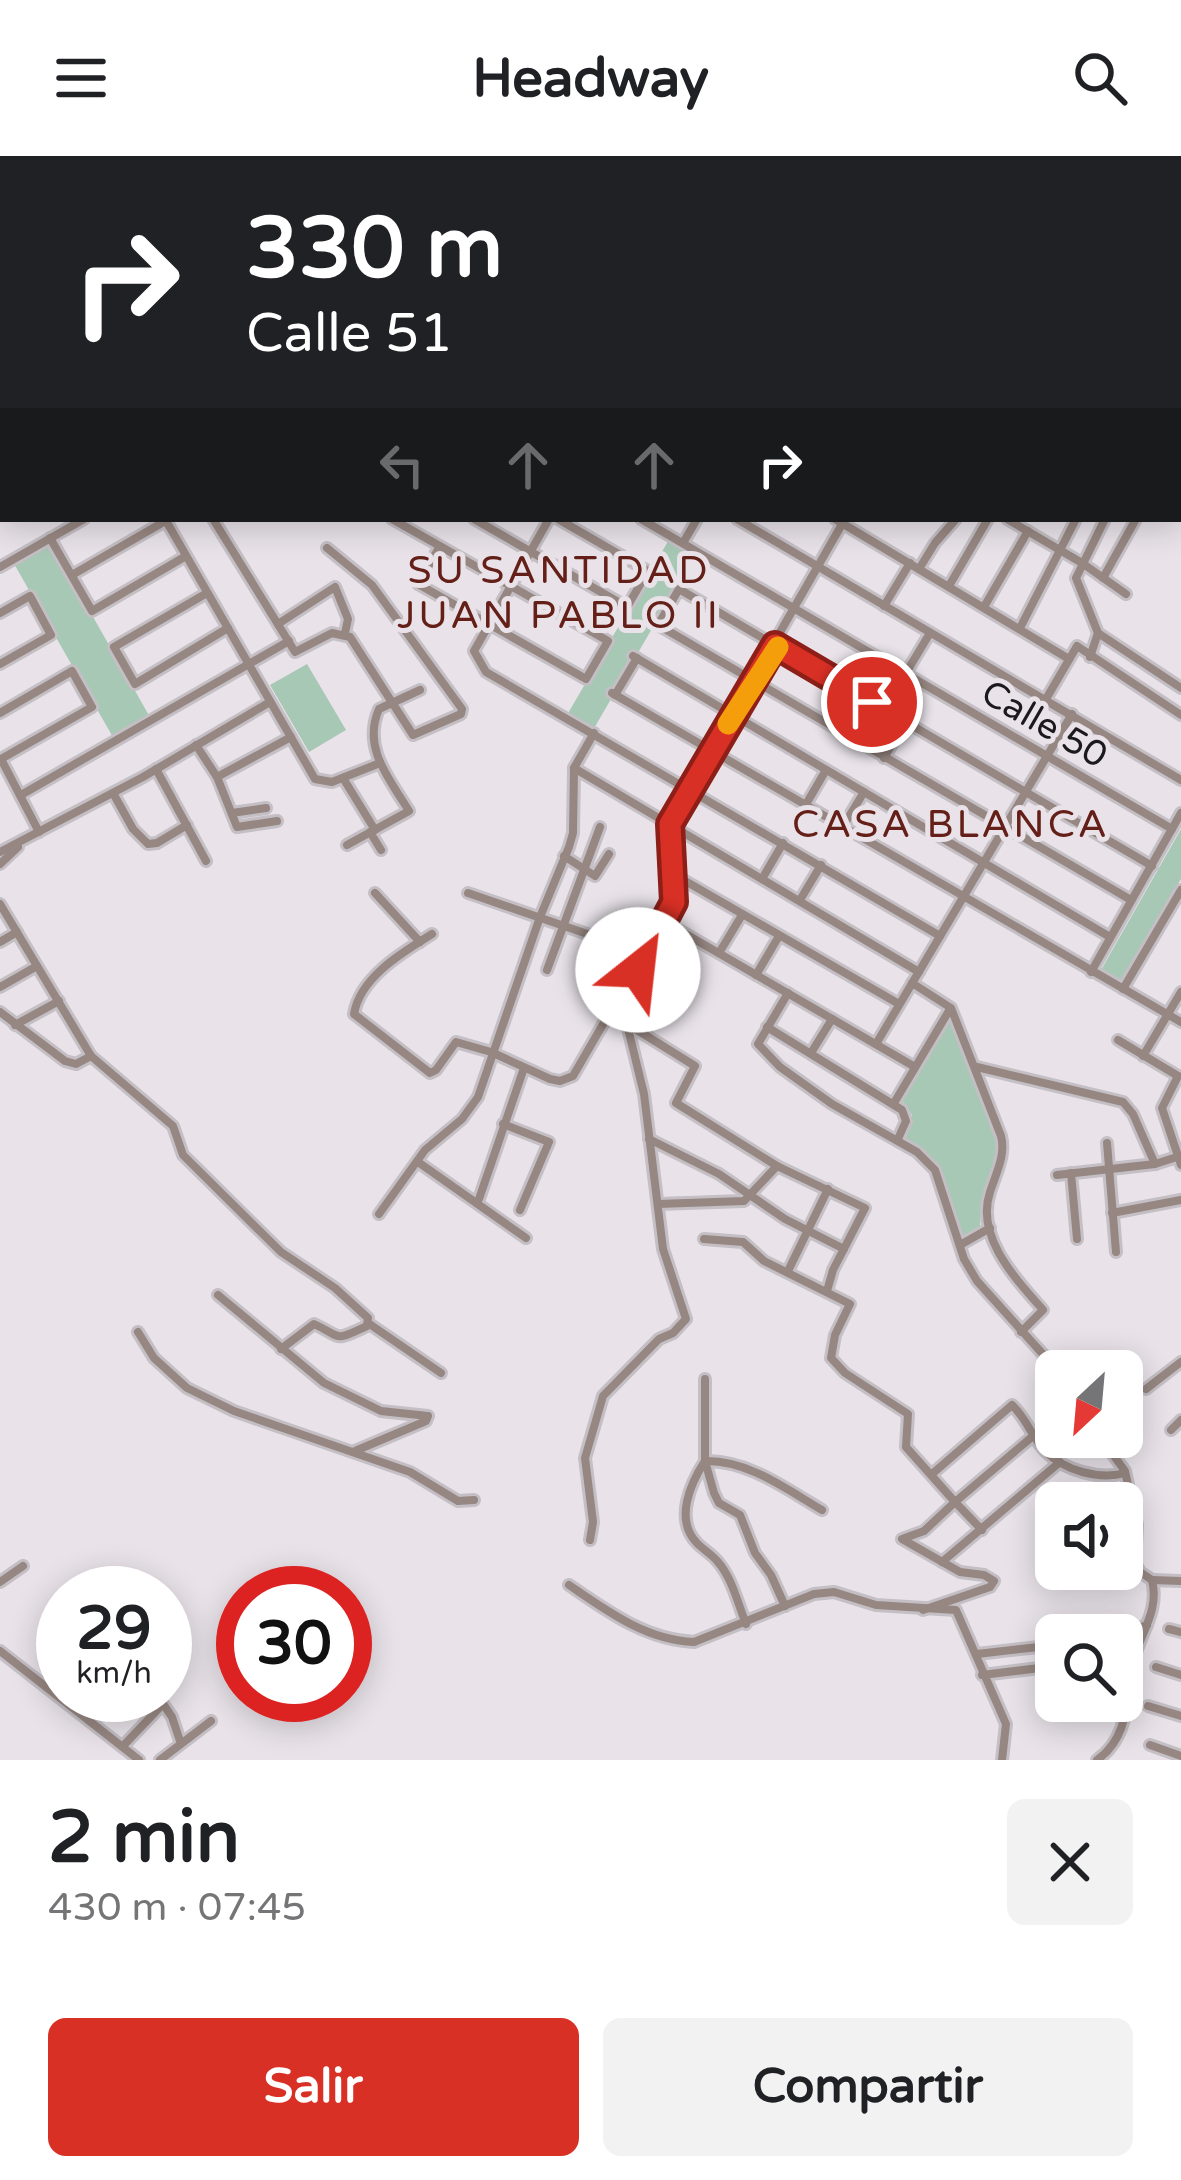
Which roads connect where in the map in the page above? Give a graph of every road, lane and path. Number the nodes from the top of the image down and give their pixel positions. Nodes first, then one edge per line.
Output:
1 (79, 522) edge
2 (163, 522) edge
3 (167, 522) edge
4 (215, 522) edge
5 (397, 522) edge
6 (479, 522) edge
7 (551, 522) edge
8 (558, 522) edge
9 (646, 522) edge
10 (696, 522) edge
11 (742, 522) edge
12 (841, 522) edge
13 (843, 522) edge
14 (953, 522) edge
15 (986, 522) edge
16 (1012, 522) edge
17 (1070, 522) edge
18 (1104, 522) edge
19 (1134, 522) edge
20 (1028, 531) junction
21 (50, 538) junction
22 (683, 543) junction
23 (440, 546) junction
24 (327, 548) dead end
25 (530, 551) junction
26 (1062, 551) junction
27 (186, 556) junction
28 (1082, 562) junction
29 (915, 566) junction
30 (0, 567) edge
31 (820, 568) junction
32 (71, 575) junction
33 (1103, 578) junction
34 (510, 585) junction
35 (949, 586) junction
36 (207, 593) junction
37 (1126, 594) dead end
38 (884, 606) junction
39 (984, 607) junction
40 (796, 609) junction
41 (0, 614) edge
42 (278, 624) junction
43 (488, 624) junction
44 (228, 628) junction
45 (1020, 628) junction
46 (344, 633) junction
47 (930, 633) junction
48 (1098, 633) junction
49 (289, 641) junction
50 (775, 645) junction
51 (1090, 657) junction
52 (1069, 659) junction
53 (0, 664) edge
54 (249, 665) junction
55 (906, 674) junction
56 (754, 682) junction
57 (1181, 688) edge
58 (420, 690) dead end
59 (867, 699) junction
60 (1046, 699) junction
61 (270, 702) junction
62 (389, 702) junction
63 (0, 712) edge
64 (1072, 714) junction
65 (734, 715) junction
66 (1181, 715) edge
67 (905, 722) junction
68 (594, 734) junction
69 (846, 736) junction
70 (291, 737) junction
71 (196, 745) junction
72 (712, 752) junction
73 (1047, 756) junction
74 (0, 758) edge
75 (884, 758) junction
76 (380, 764) junction
77 (574, 768) junction
78 (156, 769) junction
79 (826, 770) junction
80 (217, 778) junction
81 (343, 778) junction
82 (1181, 779) edge
83 (690, 789) junction
84 (864, 792) junction
85 (1025, 792) junction
86 (113, 794) junction
87 (21, 795) junction
88 (805, 806) junction
89 (266, 808) dead end
90 (232, 813) junction
91 (1181, 813) edge
92 (277, 821) dead end
93 (670, 824) junction
94 (187, 825) junction
95 (600, 827) dead end
96 (1004, 827) junction
97 (842, 828) junction
98 (1172, 829) junction
99 (372, 831) junction
100 (39, 832) junction
101 (783, 843) junction
102 (347, 844) dead end
103 (381, 850) dead end
104 (0, 851) edge
105 (609, 854) dead end
106 (564, 856) junction
107 (206, 861) dead end
108 (983, 863) junction
109 (0, 864) edge
110 (821, 865) junction
111 (1152, 866) junction
112 (583, 868) junction
113 (673, 874) junction
114 (763, 879) junction
115 (1181, 890) edge
116 (374, 893) dead end
117 (468, 893) dead end
118 (963, 898) junction
119 (1131, 900) junction
120 (800, 901) junction
121 (0, 904) edge
122 (742, 914) junction
123 (540, 917) junction
124 (665, 922) junction
125 (563, 926) junction
126 (17, 932) junction
127 (432, 934) dead end
128 (778, 936) junction
129 (940, 936) junction
130 (1110, 937) junction
131 (0, 942) edge
132 (420, 942) junction
133 (719, 953) junction
134 (38, 966) junction
135 (547, 970) dead end
136 (638, 970) junction
137 (919, 972) junction
138 (1091, 972) junction
139 (756, 975) junction
140 (912, 983) junction
141 (0, 987) edge
142 (1123, 989) junction
143 (1181, 992) edge
144 (788, 993) junction
145 (59, 1000) junction
146 (621, 1000) junction
147 (899, 1004) junction
148 (951, 1008) junction
149 (0, 1012) edge
150 (1168, 1015) junction
151 (832, 1019) junction
152 (1181, 1022) edge
153 (15, 1025) junction
154 (629, 1025) junction
155 (772, 1030) junction
156 (1118, 1040) dead end
157 (876, 1044) junction
158 (490, 1052) junction
159 (811, 1054) junction
160 (91, 1056) junction
161 (1143, 1056) junction
162 (915, 1066) junction
163 (976, 1066) junction
164 (524, 1068) junction
165 (1179, 1077) edge
166 (894, 1103) junction
167 (503, 1124) junction
168 (649, 1139) junction
169 (897, 1140) junction
170 (1107, 1143) dead end
171 (1179, 1161) edge
172 (418, 1162) junction
173 (1155, 1164) junction
174 (777, 1166) junction
175 (1107, 1169) junction
176 (1071, 1173) junction
177 (1057, 1175) dead end
178 (827, 1189) junction
179 (751, 1197) junction
180 (479, 1199) dead end
181 (1181, 1200) edge
182 (658, 1204) junction
183 (520, 1210) dead end
184 (1111, 1213) junction
185 (379, 1214) dead end
186 (990, 1228) junction
187 (808, 1231) junction
188 (526, 1238) dead end
189 (704, 1239) dead end
190 (1077, 1239) dead end
191 (959, 1245) junction
192 (844, 1249) junction
193 (1116, 1252) dead end
194 (788, 1270) junction
195 (827, 1292) junction
196 (218, 1295) dead end
197 (368, 1323) junction
198 (138, 1331) dead end
199 (1022, 1332) junction
200 (281, 1349) junction
201 (1039, 1350) edge
202 (1181, 1362) edge
203 (440, 1372) dead end
204 (705, 1379) dead end
205 (1146, 1389) dead end
206 (1181, 1420) edge
207 (1171, 1430) dead end
208 (1034, 1435) junction
209 (354, 1452) junction
210 (1116, 1458) edge
211 (705, 1461) junction
212 (1060, 1462) junction
213 (1126, 1472) junction
214 (932, 1474) junction
215 (474, 1500) dead end
216 (955, 1502) junction
217 (822, 1510) dead end
218 (982, 1530) junction
219 (590, 1540) dead end
220 (942, 1562) junction
221 (23, 1566) dead end
222 (1152, 1580) junction
223 (1181, 1581) edge
224 (0, 1582) edge
225 (569, 1585) dead end
226 (785, 1606) junction
227 (922, 1610) junction
228 (746, 1624) junction
229 (1148, 1625) junction
230 (1143, 1627) edge
231 (1169, 1629) dead end
232 (1181, 1632) edge
233 (1143, 1634) edge
234 (1035, 1647) edge
235 (0, 1651) edge
236 (977, 1654) junction
237 (1156, 1667) dead end
238 (1035, 1669) edge
239 (982, 1675) junction
240 (1181, 1675) edge
241 (1148, 1706) dead end
242 (1181, 1716) edge
243 (211, 1721) dead end
244 (142, 1722) edge
245 (171, 1722) edge
246 (1123, 1722) edge
247 (180, 1741) junction
248 (124, 1745) junction
249 (1150, 1745) dead end
250 (1181, 1756) edge
251 (139, 1760) edge
252 (160, 1760) edge
253 (1002, 1760) edge
254 (1097, 1760) edge

1 - 21 street
2 - 32 street
3 - 27 street
4 - 42 street
5 - 23 street
6 - 25 street
7 - 25 street
8 - 25 street
9 - 22 street, Calle 50
10 - 22 street
11 - 31 street
12 - 31 street
13 - 29 street
14 - 29 street
15 - 35 street
16 - 20 street
17 - 26 street
18 - 28 street
19 - 33 street
20 - 26 street
20 - 39 street
21 - 30 street
21 - 32 street
22 - 40 street, Calle 50
23 - 34 street
23 - 43 street
24 - 62 street
25 - 34 street
26 - 28 street
26 - 45 street
27 - 32 street
27 - 36 street
28 - 33 street
28 - 48 street
29 - 35 street
29 - 38 street
31 - 38 street
31 - 40 street
33 - 37 street
34 - 43 street
34 - 43 street
35 - 39 street
36 - 44 street
36 - 44 street
38 - 47 street
39 - 45 street
40 - 50 street
40 - 55 street, Calle 50
41 - 53 street
42 - 46 street
42 - 49 street
43 - 68 street
44 - 54 street
45 - 52 street
46 - 49 street
46 - 62 street
47 - 55 street
47 - 60 street
48 - 51 street
48 - 57 street
49 - 54 street
50 - 56 street
50 - 56 street
50 - 59 street
51 - 52 street
51 - 66 street
52 - 60 street
54 - 61 street
54 - 87 street
55 - 73 street, Calle 50
56 - 65 street
56 - 69 street
58 - 62 street
59 - 67 street
59 - 69 street
60 - 64 street
61 - 70 street
61 - 71 street
62 - 76 street
63 - 74 street
64 - 73 street
64 - 82 street
65 - 72 street
65 - 72 street
65 - 79 street
67 - 75 street
67 - 85 street
68 - 77 street
68 - 83 street
69 - 75 street
70 - 80 street
70 - 81 street
71 - 78 street
71 - 80 street
72 - 83 street
72 - 88 street
73 - 85 street
73 - 98 street, Calle 50
74 - 87 street
75 - 96 street
76 - 81 street
76 - 99 street
77 - 93 street
77 - 106 street
78 - 86 street
78 - 94 street
79 - 84 street
79 - 88 street
80 - 90 street
81 - 99 street
83 - 93 street
83 - 101 street
84 - 97 street
84 - 108 street
85 - 96 street
85 - 111 street
86 - 94 street
86 - 100 street
87 - 100 street
88 - 97 street
89 - 90 street
90 - 92 street
91 - 98 street
93 - 113 street
93 - 114 street
94 - 107 street
95 - 112 street
96 - 108 street
96 - 119 street
97 - 118 street
98 - 111 street
99 - 102 street
99 - 103 street
100 - 104 street
100 - 109 street
101 - 110 street
101 - 114 street
105 - 112 street
106 - 112 street
106 - 123 street
108 - 118 street
108 - 130 street
110 - 120 street
110 - 129 street
111 - 119 street
112 - 125 street
113 - 122 street
113 - 124 street
114 - 120 street
115 - 142 street
116 - 132 street
117 - 123 street
118 - 129 street
118 - 138 street
119 - 130 street
120 - 137 street
121 - 126 street
122 - 128 street
122 - 133 street
123 - 125 street
123 - 158 street
124 - 133 street
124 - 136 street
125 - 135 street
125 - 136 street
126 - 131 street
126 - 134 street
127 - 132 street
128 - 139 street
128 - 147 street
129 - 137 street
130 - 138 street
132 - 158 street
133 - 139 street
134 - 141 street
134 - 145 street
136 - 146 street
137 - 140 street
138 - 142 street
139 - 144 street
140 - 147 street
140 - 148 street
142 - 150 street
143 - 150 street
144 - 151 street
144 - 155 street
145 - 153 street
145 - 160 street
146 - 154 street
146 - 164 street
147 - 157 street
148 - 162 street
148 - 163 street
149 - 153 street
150 - 152 street
150 - 161 street
151 - 157 street
151 - 159 street
153 - 160 street
154 - 168 street
154 - 174 street
155 - 159 street
155 - 169 street
156 - 161 street
157 - 162 street
158 - 164 street
158 - 172 street
159 - 166 street
160 - 197 street
161 - 165 street
162 - 166 street
163 - 173 street
163 - 186 street
164 - 167 street
165 - 171 street
166 - 169 street
167 - 180 street
167 - 183 street
168 - 179 street
168 - 182 street
169 - 191 street
170 - 175 street
171 - 173 street
172 - 185 street
172 - 188 street
173 - 175 street
174 - 178 street
174 - 179 street
175 - 176 street
175 - 184 street
176 - 177 street
176 - 190 street
178 - 187 street
178 - 192 street
179 - 182 street
179 - 187 street
181 - 184 street
182 - 219 street
184 - 193 street
186 - 191 street
186 - 199 street
187 - 192 street
187 - 194 street
189 - 194 street
191 - 199 street
192 - 195 street
194 - 195 street
195 - 214 street
196 - 200 street
197 - 200 street
197 - 203 street
198 - 209 street
199 - 201 street
200 - 209 street
202 - 205 street
204 - 211 street
206 - 207 street
208 - 212 street
208 - 214 street
208 - 216 street
209 - 215 street
210 - 213 street
211 - 217 street
211 - 226 street
211 - 228 street
212 - 213 street
212 - 218 street
213 - 222 street
214 - 216 street
216 - 218 street
216 - 220 street
218 - 220 street
220 - 227 street
221 - 224 street
222 - 223 street
222 - 229 street
225 - 228 street
226 - 227 street
226 - 228 street
227 - 236 street
229 - 230 street
229 - 233 street
231 - 232 street
234 - 236 street
235 - 248 street
236 - 239 street
237 - 240 street
238 - 239 street
239 - 253 street
241 - 242 street
243 - 247 street
244 - 248 street
245 - 247 street
246 - 254 street
247 - 252 street
248 - 251 street
249 - 250 street

